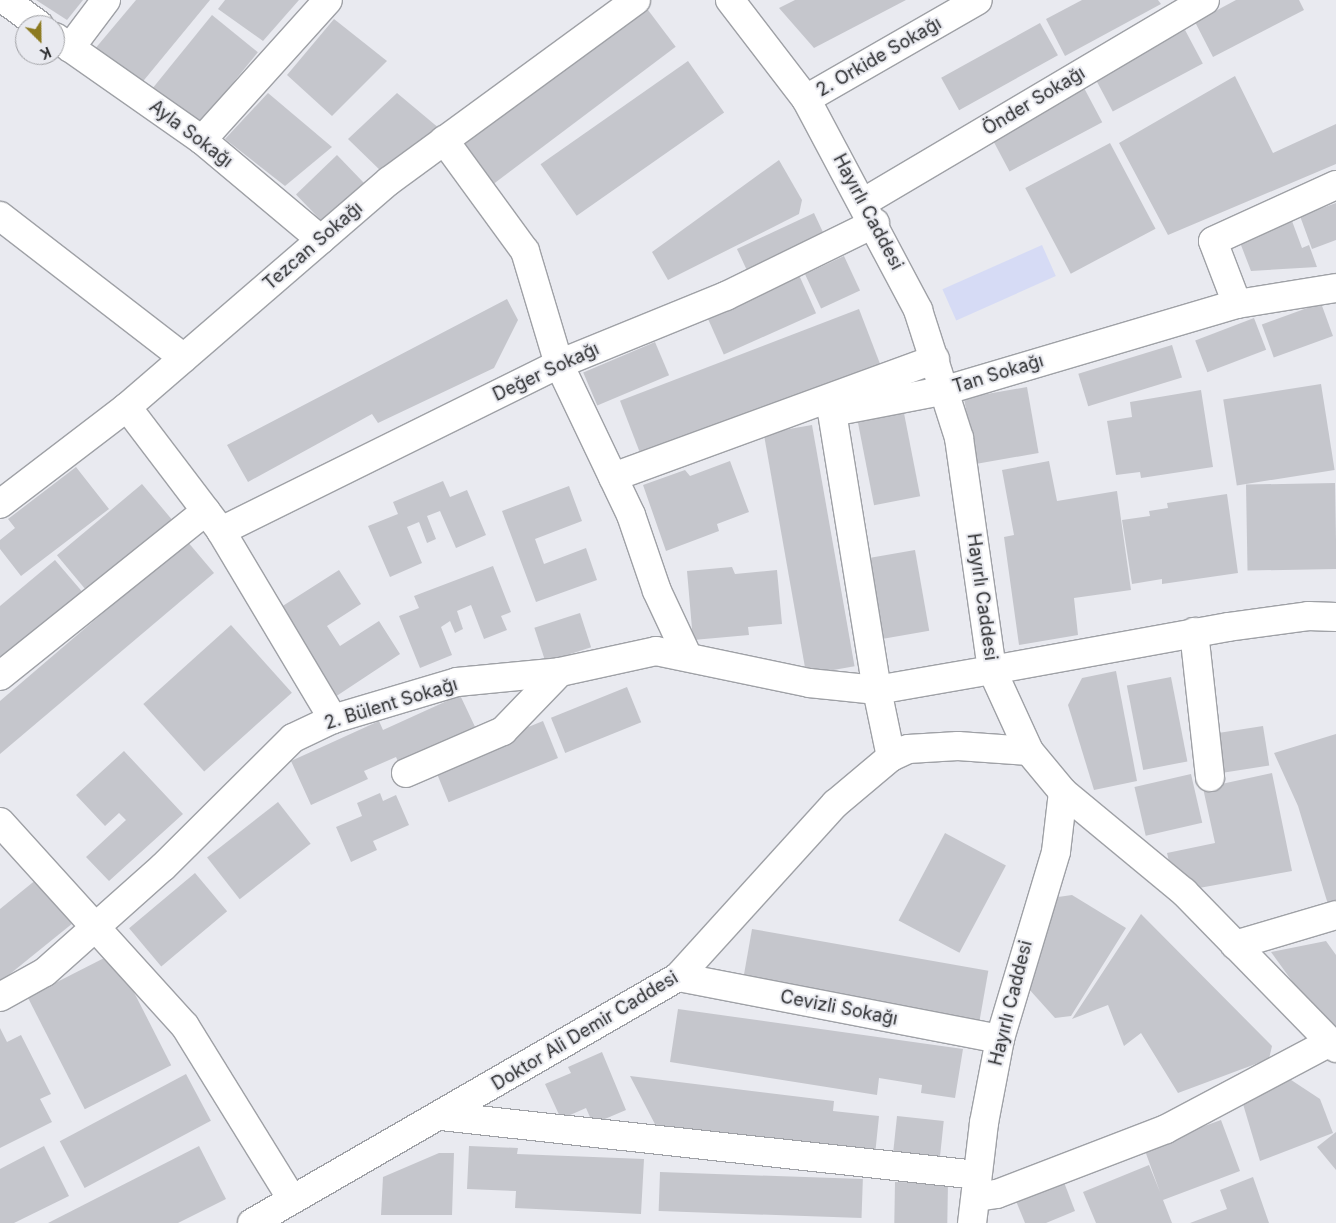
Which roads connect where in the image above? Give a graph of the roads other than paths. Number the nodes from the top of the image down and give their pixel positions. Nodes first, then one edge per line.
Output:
1 (5, 0) edge
2 (106, 0) edge
3 (328, 0) edge
4 (636, 0) edge
5 (730, 0) edge
6 (978, 0) edge
7 (1205, 0) edge
8 (25, 15) edge
9 (65, 39) edge
10 (65, 44) edge
11 (806, 99) junction
12 (202, 140) junction
13 (444, 140) junction
14 (1336, 185) edge
15 (869, 212) junction
16 (0, 216) edge
17 (321, 240) junction
18 (1336, 288) edge
19 (1237, 304) junction
20 (184, 358) junction
21 (935, 359) junction
22 (559, 364) junction
23 (946, 390) junction
24 (127, 407) junction
25 (613, 477) junction
26 (4, 495) edge
27 (213, 521) junction
28 (1334, 625) edge
29 (1194, 632) junction
30 (687, 654) junction
31 (992, 670) junction
32 (560, 672) junction
33 (0, 676) edge
34 (877, 690) junction
35 (333, 719) junction
36 (1029, 751) junction
37 (891, 757) junction
38 (406, 773) dead end
39 (1210, 777) dead end
40 (1063, 792) junction
41 (0, 822) edge
42 (1336, 915) edge
43 (97, 925) junction
44 (1236, 945) junction
45 (678, 977) junction
46 (0, 997) edge
47 (1000, 1039) junction
48 (1333, 1045) edge
49 (441, 1116) junction
50 (975, 1198) edge
51 (292, 1199) junction
52 (252, 1223) edge

1 - 8 street
2 - 9 street
3 - 12 street
4 - 13 street, Tezcan Sokağı
5 - 11 street, Hayırlı Caddesi
6 - 11 street, 2. Orkide Sokağı
7 - 15 street, Önder Sokağı
10 - 12 street, Ayla Sokağı
11 - 15 street, Hayırlı Caddesi
12 - 17 street, Ayla Sokağı
13 - 17 street, Tezcan Sokağı
13 - 22 street
14 - 19 street
15 - 21 street, Hayırlı Caddesi
15 - 22 street, Değer Sokağı
16 - 20 street
17 - 20 street, Tezcan Sokağı
18 - 19 street, Tan Sokağı
19 - 23 street, Tan Sokağı
20 - 24 street, Tezcan Sokağı
21 - 23 street, Hayırlı Caddesi
21 - 25 street
22 - 25 street
22 - 27 street, Değer Sokağı
23 - 31 street, Hayırlı Caddesi
23 - 34 street, Tan Sokağı
24 - 26 street, Tezcan Sokağı
24 - 27 street
25 - 30 street
27 - 33 street, Değer Sokağı
27 - 35 street
28 - 29 street, 2. Bülent Sokağı
29 - 31 street, 2. Bülent Sokağı
29 - 39 street
30 - 32 street, 2. Bülent Sokağı
30 - 34 street, 2. Bülent Sokağı
31 - 34 street, 2. Bülent Sokağı
31 - 36 street, Hayırlı Caddesi
32 - 35 street, 2. Bülent Sokağı
32 - 38 street
34 - 37 street
35 - 43 street, 2. Bülent Sokağı
36 - 37 street
36 - 40 street, Hayırlı Caddesi
37 - 45 street, Doktor Ali Demir Caddesi
40 - 44 street
40 - 47 street, Hayırlı Caddesi
41 - 43 street
42 - 44 street
43 - 46 street, 2. Bülent Sokağı
43 - 51 street
44 - 48 street
45 - 47 street, Cevizli Sokağı
45 - 49 street, Doktor Ali Demir Caddesi
47 - 50 street, Hayırlı Caddesi
48 - 50 street
49 - 50 street
49 - 51 street, Doktor Ali Demir Caddesi
51 - 52 street, Doktor Ali Demir Caddesi

